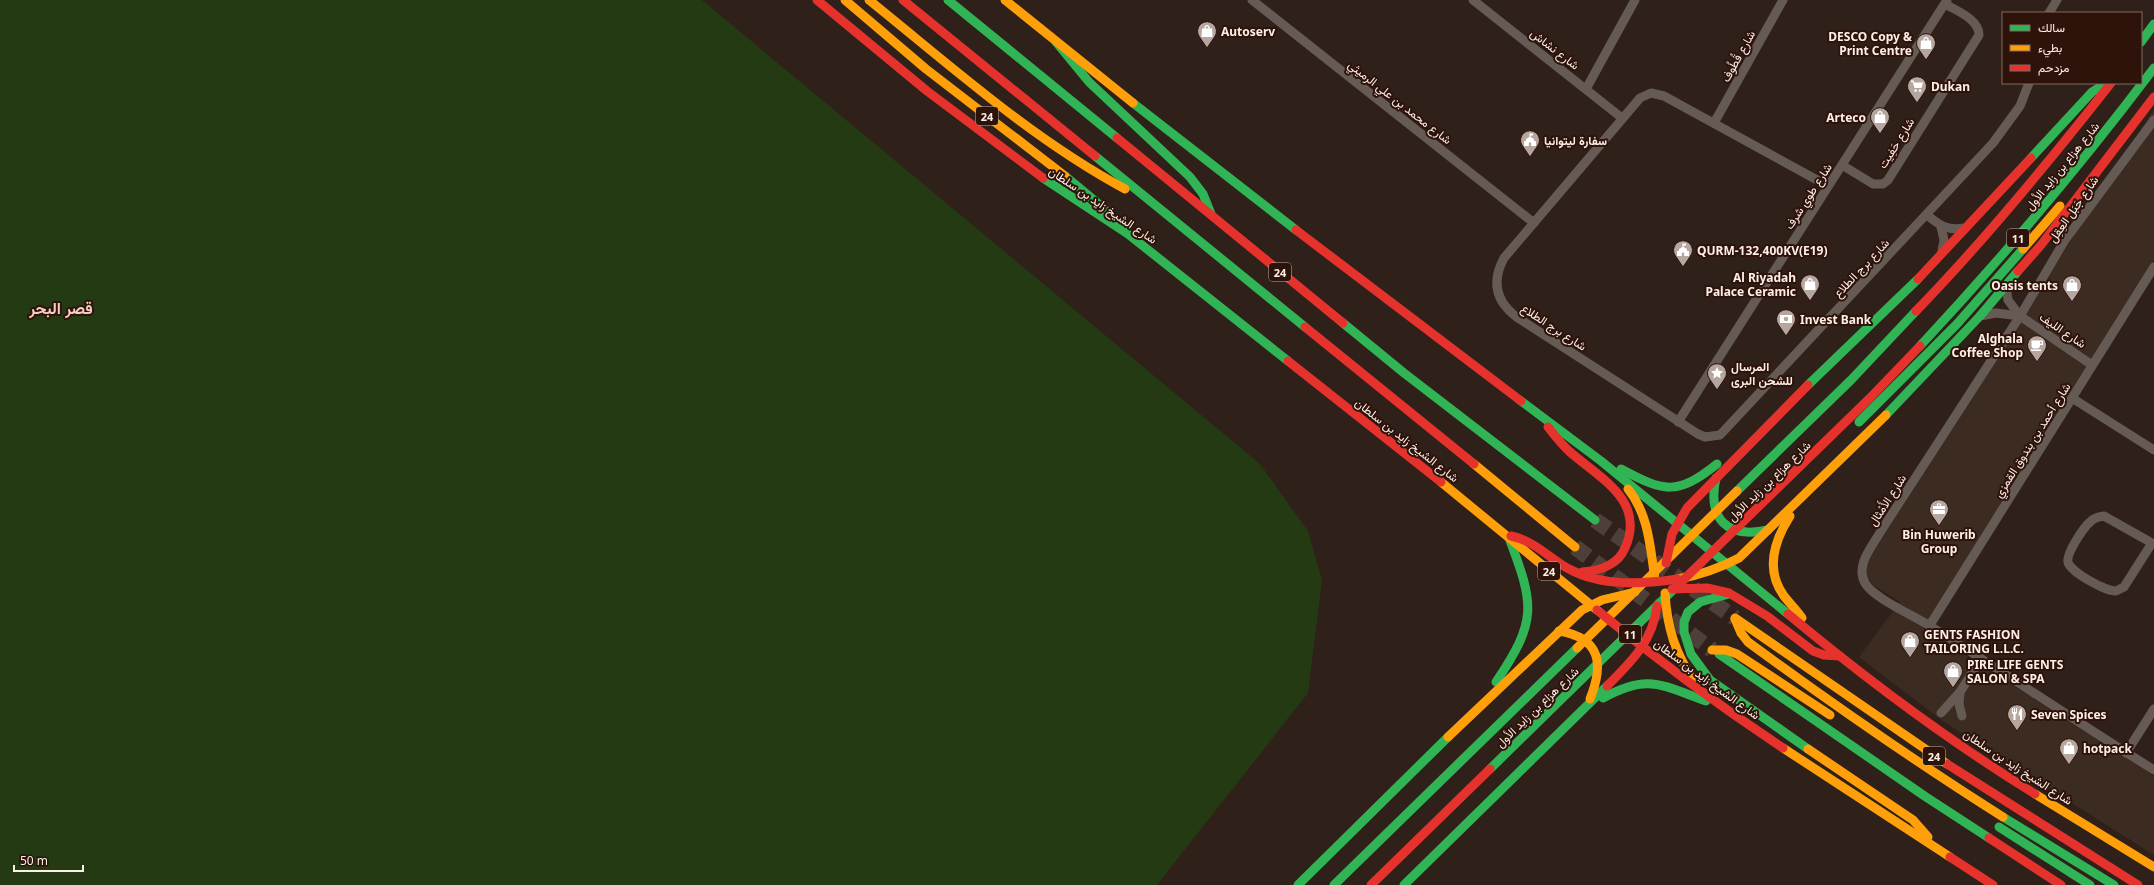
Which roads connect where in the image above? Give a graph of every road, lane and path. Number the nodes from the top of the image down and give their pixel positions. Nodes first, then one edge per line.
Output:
1 (817, 0) edge
2 (845, 0) edge
3 (870, 0) edge
4 (902, 0) edge
5 (948, 0) edge
6 (1005, 0) edge
7 (1252, 0) edge
8 (1473, 0) edge
9 (1635, 0) edge
10 (1783, 0) edge
11 (2056, 0) edge
12 (1947, 1) edge
13 (2050, 12) edge
14 (2154, 24) edge
15 (2142, 41) edge
16 (1056, 42) junction
17 (2154, 68) edge
18 (2029, 84) edge
19 (2104, 84) edge
20 (2109, 84) edge
21 (1586, 89) junction
22 (2154, 97) edge
23 (1622, 118) junction
24 (2154, 120) edge
25 (1714, 123) junction
26 (1842, 165) junction
27 (1828, 186) junction
28 (2083, 188) junction
29 (1140, 193) junction
30 (1927, 215) junction
31 (1212, 216) junction
32 (1534, 223) junction
33 (1941, 227) junction
34 (1964, 228) junction
35 (1128, 234) junction
36 (1942, 253) junction
37 (2154, 268) edge
38 (2006, 287) junction
39 (1980, 316) junction
40 (2020, 316) junction
41 (2092, 365) junction
42 (2072, 398) junction
43 (1541, 415) junction
44 (1678, 422) junction
45 (1770, 422) junction
46 (1850, 431) dead end
47 (1833, 448) dead end
48 (2154, 450) edge
49 (1602, 461) junction
50 (1791, 477) junction
51 (1716, 478) junction
52 (1809, 492) junction
53 (1595, 520) tunnel mouth
54 (1676, 522) junction
55 (1768, 530) junction
56 (1509, 536) junction
57 (2153, 542) edge
58 (1576, 546) tunnel mouth
59 (1729, 565) junction
60 (1572, 570) junction
61 (1661, 586) junction
62 (1731, 594) junction
63 (1590, 605) junction
64 (1930, 625) junction
65 (1559, 631) junction
66 (1808, 631) junction
67 (1642, 648) junction
68 (1840, 656) junction
69 (1981, 660) junction
70 (1960, 692) junction
71 (1718, 705) junction
72 (1478, 707) junction
73 (1585, 708) junction
74 (2154, 709) edge
75 (1940, 713) dead end
76 (1962, 716) dead end
77 (1836, 719) dead end
78 (2126, 753) junction
79 (1896, 758) dead end
80 (2154, 770) edge
81 (1969, 807) dead end
82 (1989, 820) dead end
83 (1943, 853) junction
84 (2154, 867) edge
85 (1298, 885) edge
86 (1334, 885) edge
87 (1371, 885) edge
88 (1404, 885) edge
89 (1993, 885) edge
90 (2061, 885) edge
91 (2090, 885) edge
92 (2114, 885) edge
93 (2138, 885) edge

1 - 35 main road, شارع الشيخ زايد بن سلطان
2 - 35 main road, 24
3 - 29 main road
4 - 29 main road, شارع الشيخ زايد بن سلطان / 24
5 - 31 main road, 24
6 - 16 main road, شارع الشيخ زايد بن سلطان / 24
7 - 32 street, شارع محمد بن علي الرميثي
8 - 21 street, شارع نشاش
9 - 21 street
10 - 25 street, شارع قُطُوف
11 - 13 street
12 - 26 street, شارع طوي شرف
12 - 26 street, شارع حَفِيت
14 - 15 main road
16 - 31 main road
16 - 43 main road, شارع الشيخ زايد بن سلطان / 24
17 - 50 main road, شارع هزاع بن زايد الأول / 11
18 - 30 street, شارع برج الطلاع
19 - 34 main road
20 - 86 main road, شارع هزاع بن زايد الأول / 11
21 - 23 street, شارع نشاش
22 - 28 main road
23 - 25 street, شارع برج الطلاع
23 - 32 street, شارع برج الطلاع
24 - 40 street, شارع جَبَل العِقِل
25 - 27 street, شارع برج الطلاع
26 - 27 street, شارع طوي شرف
27 - 44 street, شارع طوي شرف
28 - 38 main road
28 - 46 main road
29 - 58 main road, شارع الشيخ زايد بن سلطان / 24
30 - 33 street
30 - 44 street, شارع برج الطلاع
31 - 53 main road, 24
32 - 44 street, شارع برج الطلاع
33 - 34 street
33 - 36 street
34 - 36 main road
35 - 56 main road, شارع الشيخ زايد بن سلطان / 24
36 - 45 main road
37 - 41 street, شارع أحمد بن بندوق القمزي
38 - 39 main road
38 - 40 street, شارع الليف
39 - 40 street, شارع الليف
39 - 52 main road
40 - 41 street, شارع الليف
40 - 64 street, شارع الأَمْثال
41 - 42 street, شارع أحمد بن بندوق القمزي
42 - 48 street
42 - 64 street, شارع أحمد بن بندوق القمزي
43 - 49 main road, شارع الشيخ زايد بن سلطان / 24
43 - 60 main road
45 - 49 main road
45 - 51 main road
47 - 50 main road
49 - 54 main road, شارع الشيخ زايد بن سلطان / 24
49 - 61 main road
50 - 87 main road, شارع هزاع بن زايد الأول / 11
51 - 54 main road
51 - 55 main road
52 - 55 main road
52 - 66 main road
54 - 59 main road, شارع الشيخ زايد بن سلطان / 24
54 - 61 main road
55 - 59 main road
56 - 60 main road
56 - 63 main road, شارع الشيخ زايد بن سلطان / 24
56 - 72 main road
57 - 57 street
59 - 61 main road
59 - 66 main road, شارع الشيخ زايد بن سلطان / 24
60 - 61 main road
61 - 62 main road
61 - 63 main road
61 - 67 main road
61 - 71 main road
62 - 68 main road
62 - 83 main road
63 - 65 main road
63 - 67 main road, شارع الشيخ زايد بن سلطان / 24
64 - 69 street, شارع الأَمْثال
65 - 72 main road
65 - 73 main road
66 - 68 main road, شارع الشيخ زايد بن سلطان / 24
67 - 71 main road, شارع الشيخ زايد بن سلطان / 24
67 - 73 main road
68 - 84 main road, شارع الشيخ زايد بن سلطان / 24
69 - 70 street
69 - 78 street, شارع الأَمْثال
70 - 75 street
70 - 76 street
71 - 73 main road
71 - 83 main road, شارع الشيخ زايد بن سلطان / 24
72 - 85 main road
73 - 88 main road
74 - 78 street
77 - 90 main road
78 - 80 street, شارع الأَمْثال
79 - 81 main road
82 - 91 main road
83 - 89 main road, شارع الشيخ زايد بن سلطان / 24
92 - 93 main road, 24

